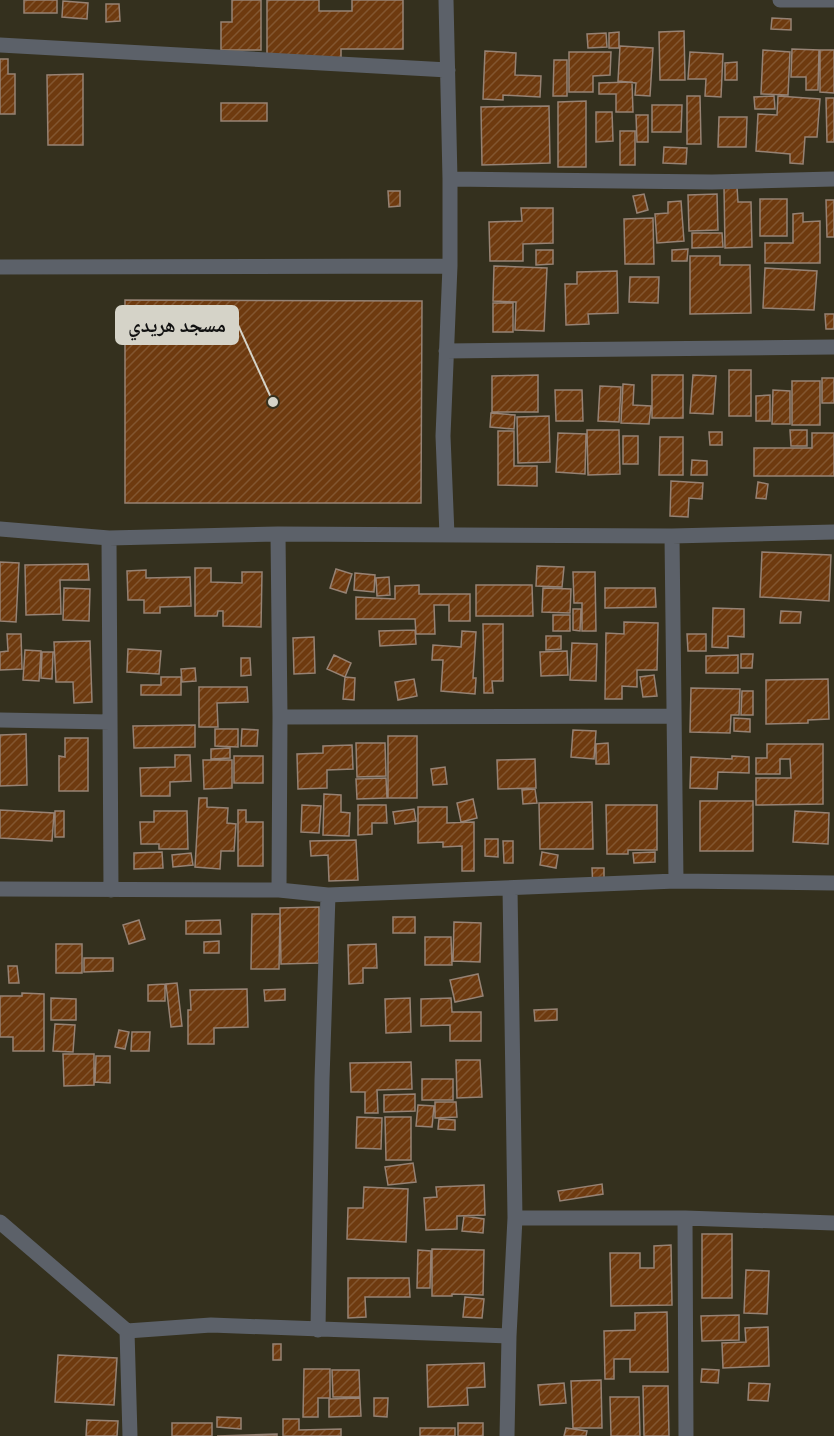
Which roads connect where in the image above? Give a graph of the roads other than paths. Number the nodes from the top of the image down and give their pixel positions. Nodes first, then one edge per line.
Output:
1 (446, 0) edge
2 (780, 0) edge
3 (834, 0) edge
4 (0, 45) edge
5 (448, 70) junction
6 (834, 179) edge
7 (450, 180) junction
8 (450, 266) junction
9 (0, 267) edge
10 (834, 347) edge
11 (446, 351) junction
12 (0, 529) edge
13 (834, 532) edge
14 (278, 534) junction
15 (447, 535) junction
16 (672, 536) junction
17 (109, 538) junction
18 (673, 716) junction
19 (280, 717) junction
20 (0, 720) edge
21 (110, 722) junction
22 (676, 881) junction
23 (834, 883) edge
24 (0, 888) edge
25 (510, 888) junction
26 (111, 890) junction
27 (279, 890) junction
28 (328, 895) junction
29 (515, 1218) junction
30 (686, 1218) junction
31 (0, 1222) edge
32 (834, 1223) edge
33 (318, 1330) junction
34 (127, 1331) junction
35 (509, 1336) junction
36 (130, 1436) edge
37 (507, 1436) edge
38 (686, 1436) edge

1 - 5 street
2 - 3 street
4 - 5 street
5 - 7 street
6 - 7 street
7 - 8 street
8 - 9 street
8 - 11 street
10 - 11 street
11 - 15 street
12 - 17 street
13 - 16 street
14 - 15 street
14 - 17 street
14 - 19 street
15 - 16 street
16 - 18 street
17 - 21 street
18 - 19 street
18 - 22 street
19 - 27 street
20 - 21 street
21 - 26 street
22 - 23 street
22 - 25 street
24 - 26 street
25 - 28 street
25 - 29 street
26 - 27 street
27 - 28 street
28 - 33 street
29 - 30 street
29 - 35 street
30 - 32 street
30 - 38 street
31 - 34 street
33 - 34 street
33 - 35 street
34 - 36 street
35 - 37 street

